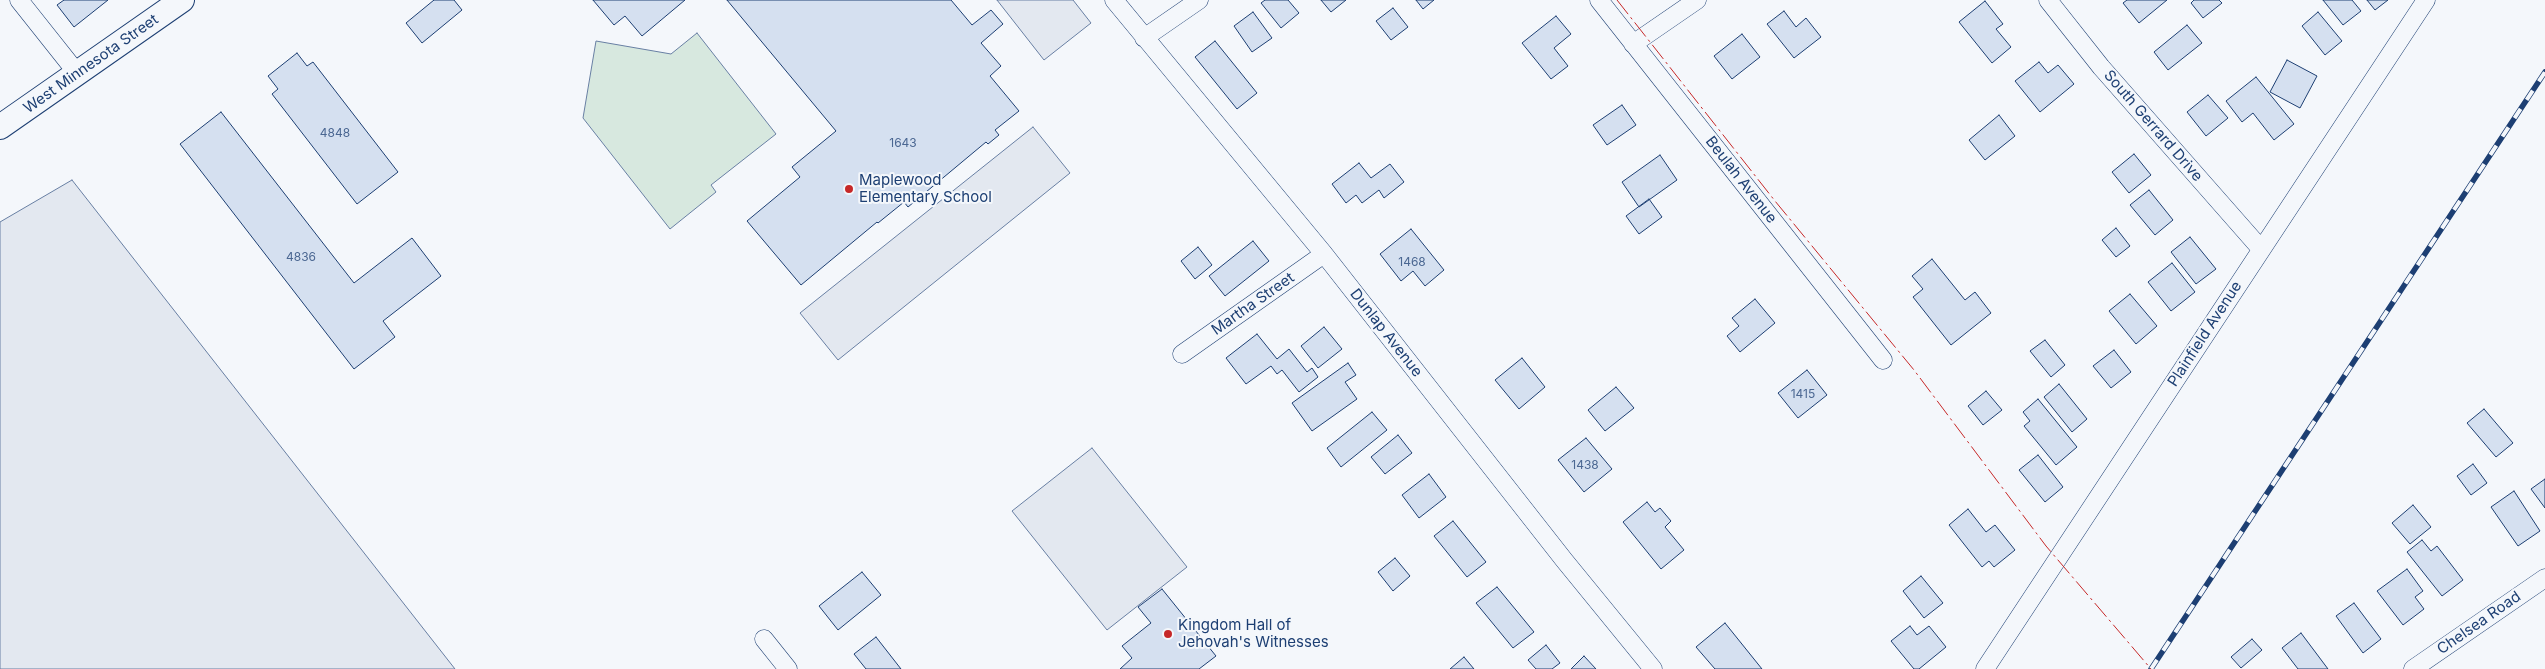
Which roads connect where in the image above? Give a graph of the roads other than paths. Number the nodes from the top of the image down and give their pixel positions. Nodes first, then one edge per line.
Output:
1 (19, 0) edge
2 (182, 0) edge
3 (1114, 0) edge
4 (1199, 0) edge
5 (1599, 0) edge
6 (1697, 0) edge
7 (2048, 0) edge
8 (2426, 0) edge
9 (1144, 38) junction
10 (1634, 44) junction
11 (78, 73) junction
12 (0, 127) edge
13 (2261, 249) junction
14 (1324, 254) junction
15 (1182, 354) dead end
16 (1883, 360) dead end
17 (2545, 578) edge
18 (764, 639) dead end
19 (788, 669) edge
20 (1653, 669) edge
21 (1985, 669) edge
22 (2413, 669) edge

1 - 11 street
2 - 11 street, West Minnesota Street
3 - 9 street, Dunlap Avenue
4 - 9 street
5 - 10 street, Beulah Avenue
6 - 10 street
7 - 13 street, South Gerrard Drive
8 - 13 street, Plainfield Avenue
9 - 14 street, Dunlap Avenue
10 - 16 street, Beulah Avenue
11 - 12 street, West Minnesota Street
13 - 21 street, Plainfield Avenue
14 - 15 street, Martha Street
14 - 20 street, Dunlap Avenue
17 - 22 street, Chelsea Road
18 - 19 street

